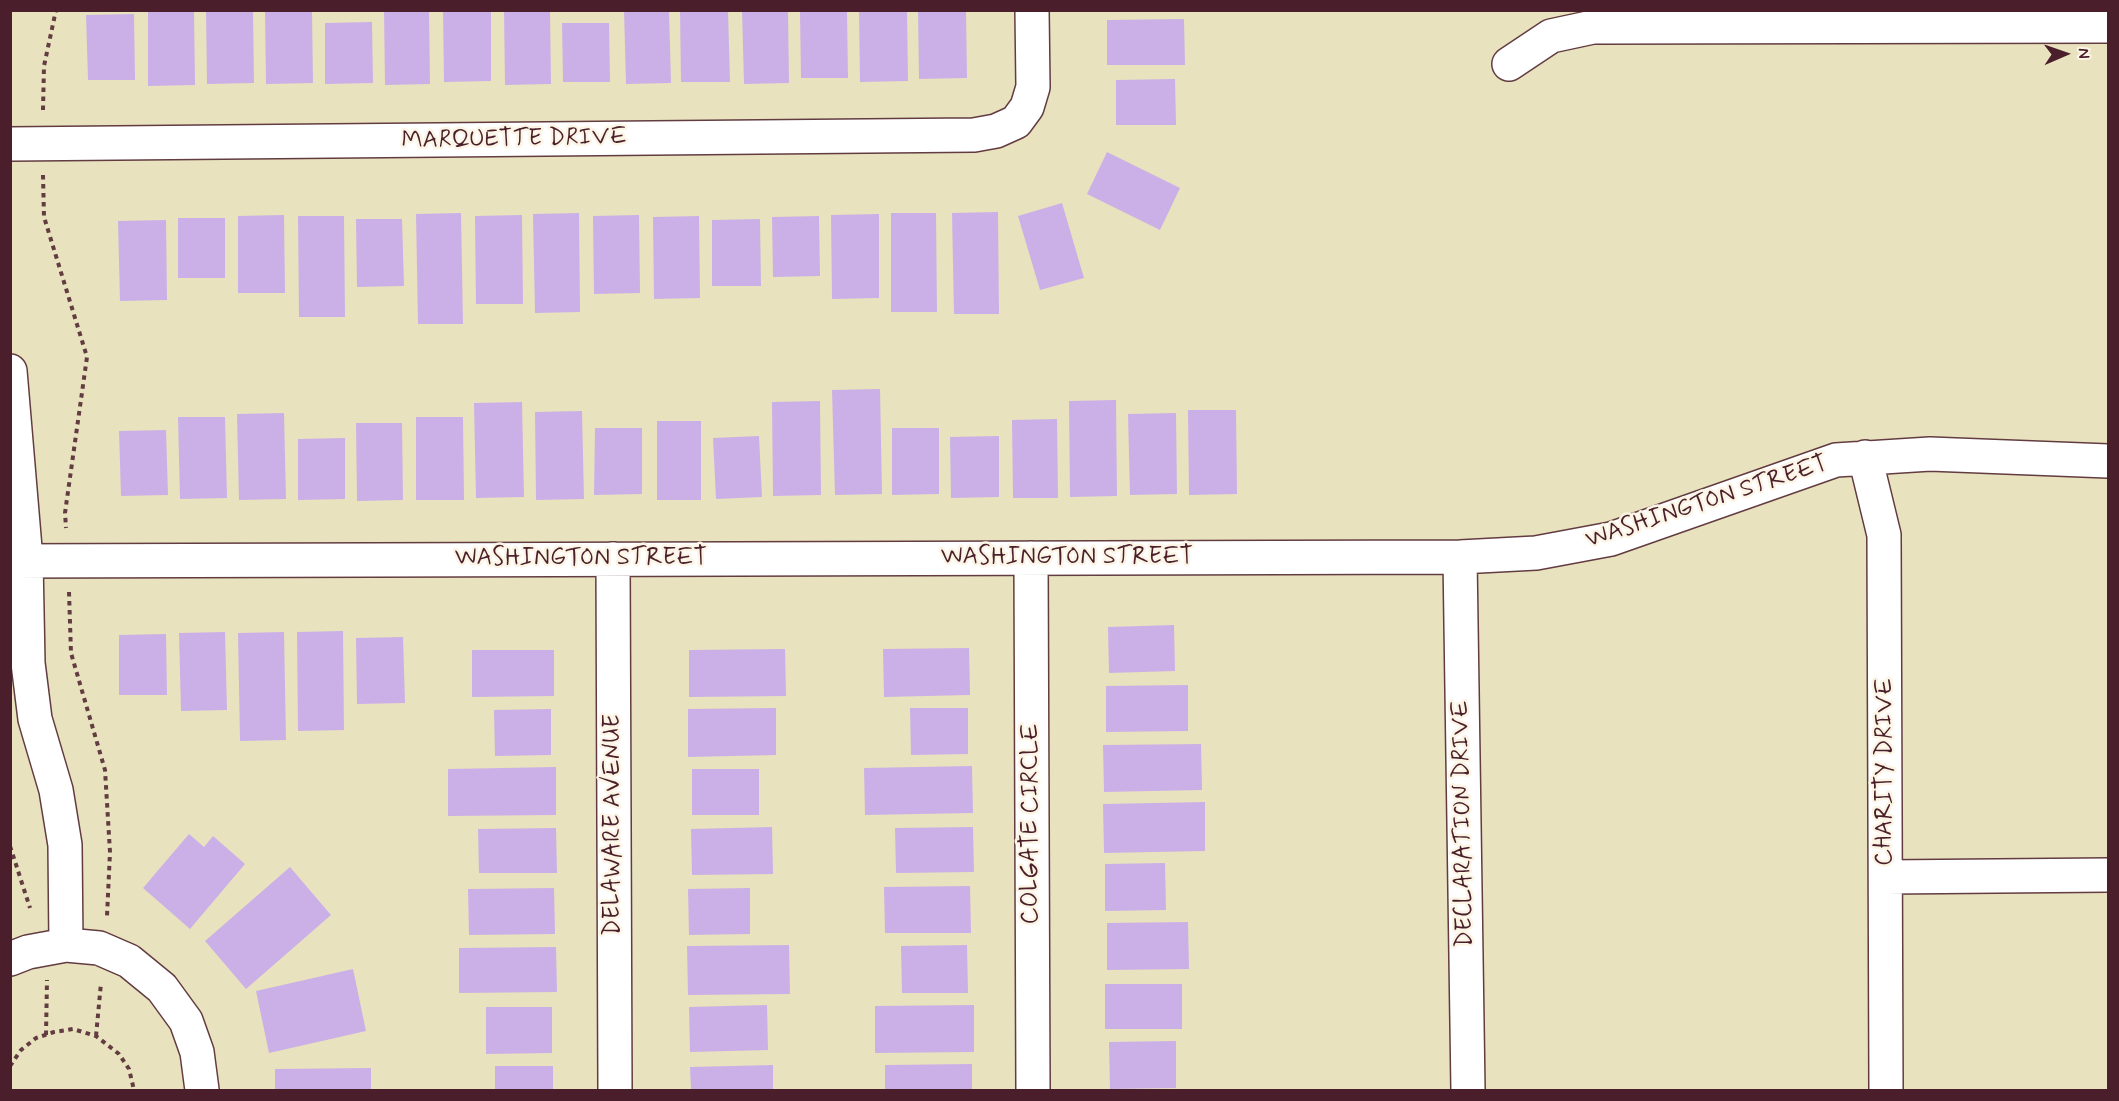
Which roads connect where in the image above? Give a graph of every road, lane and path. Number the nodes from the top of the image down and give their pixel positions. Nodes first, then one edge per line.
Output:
1 (56, 10) edge
2 (1032, 10) edge
3 (2109, 26) edge
4 (1509, 64) dead end
5 (10, 144) edge
6 (43, 144) junction
7 (10, 371) edge
8 (1865, 457) junction
9 (2109, 461) edge
10 (1460, 557) junction
11 (1031, 558) junction
12 (613, 559) junction
13 (67, 560) junction
14 (18, 561) edge
15 (2109, 874) edge
16 (1886, 877) junction
17 (66, 945) junction
18 (105, 951) junction
19 (10, 959) edge
20 (96, 1036) junction
21 (10, 1066) edge
22 (134, 1090) edge
23 (202, 1090) edge
24 (615, 1090) edge
25 (1033, 1090) edge
26 (1468, 1090) edge
27 (1886, 1090) edge

1 - 6 path
2 - 6 street, MARQUETTE DRIVE
3 - 4 street
5 - 6 street, MARQUETTE DRIVE
6 - 13 path
7 - 14 street
8 - 9 street, WASHINGTON STREET
8 - 10 street, WASHINGTON STREET
8 - 16 street, CHARITY DRIVE
10 - 11 street, WASHINGTON STREET
10 - 26 street, DECLARATION DRIVE
11 - 12 street, WASHINGTON STREET
11 - 25 street, COLGATE CIRCLE
12 - 13 street, WASHINGTON STREET
12 - 24 street, DELAWARE AVENUE
13 - 14 street, WASHINGTON STREET
13 - 18 path
14 - 17 street
15 - 16 street
16 - 27 street, CHARITY DRIVE
17 - 18 street
17 - 19 street
18 - 20 path
18 - 23 street
20 - 21 path
20 - 22 path

